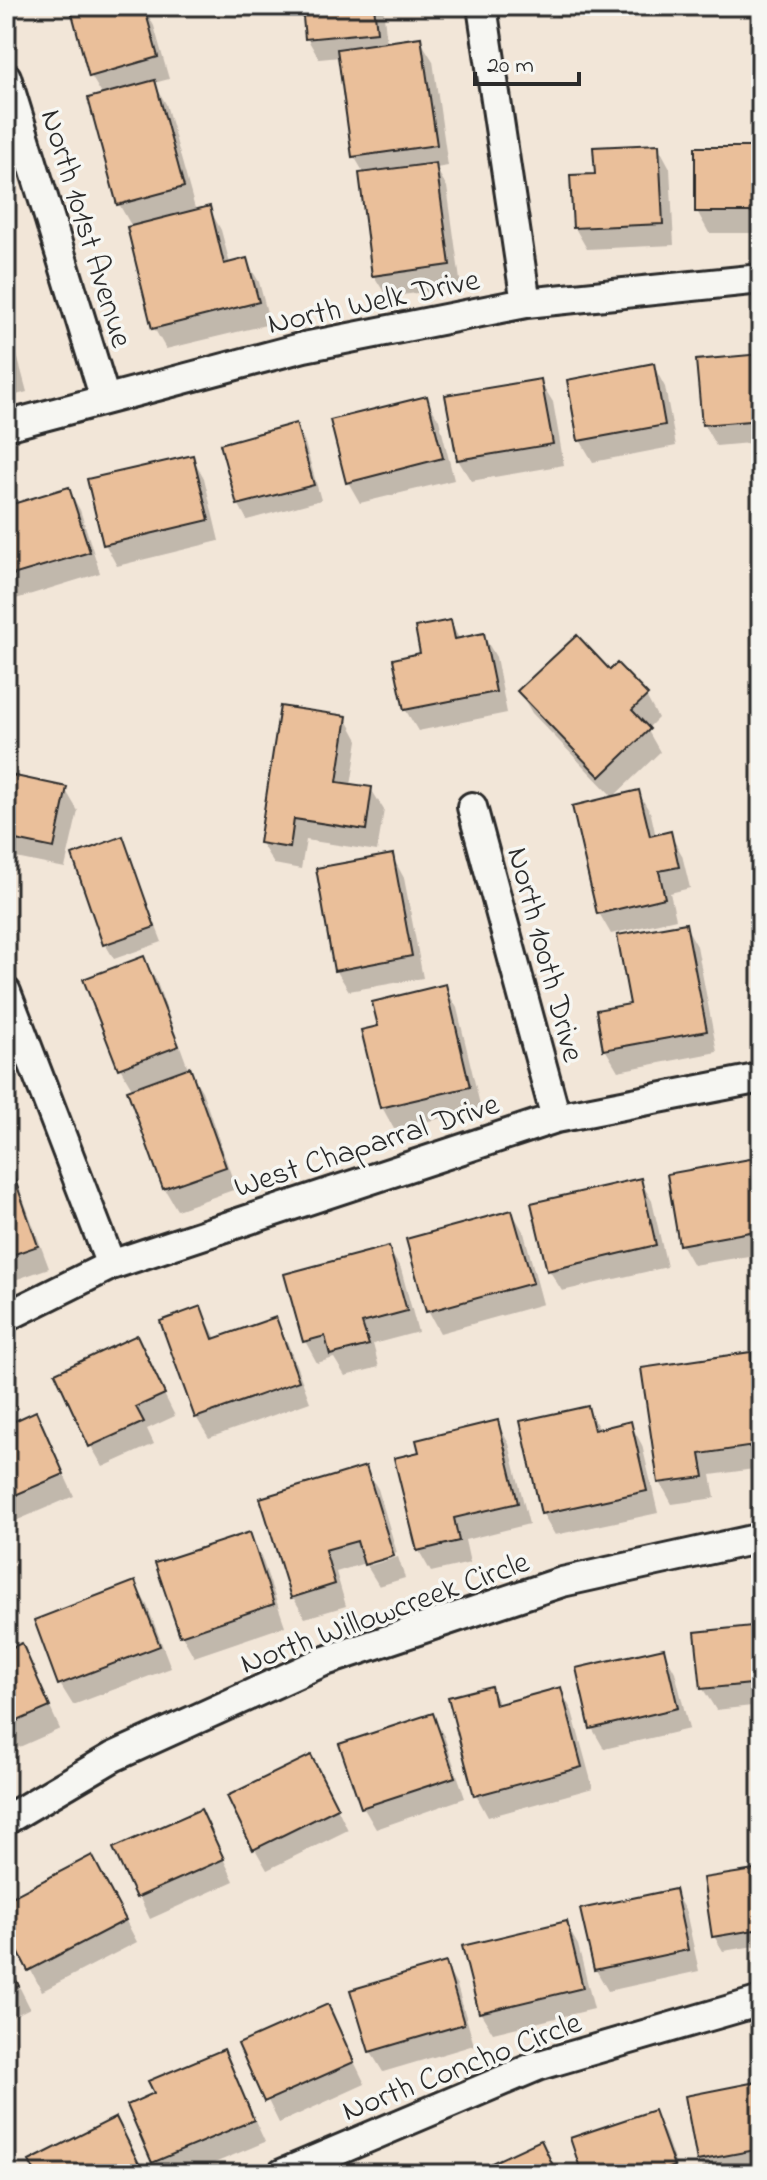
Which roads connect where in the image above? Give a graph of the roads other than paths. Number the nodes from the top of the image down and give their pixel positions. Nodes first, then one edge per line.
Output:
1 (482, 6) edge
2 (6, 77) edge
3 (761, 279) edge
4 (526, 303) junction
5 (105, 399) junction
6 (6, 426) edge
7 (472, 807) dead end
8 (6, 992) edge
9 (761, 1078) edge
10 (556, 1118) junction
11 (111, 1265) junction
12 (6, 1317) edge
13 (761, 1538) edge
14 (6, 1820) edge
15 (761, 2001) edge
16 (282, 2174) edge

1 - 4 street
2 - 5 street, North 101st Avenue
3 - 4 street, North Welk Drive
4 - 5 street, North Welk Drive
5 - 6 street, North Welk Drive
7 - 10 street, North 100th Drive
8 - 11 street
9 - 10 street, West Chaparral Drive
10 - 11 street, West Chaparral Drive
11 - 12 street, West Chaparral Drive
13 - 14 street, North Willowcreek Circle
15 - 16 street, North Concho Circle

